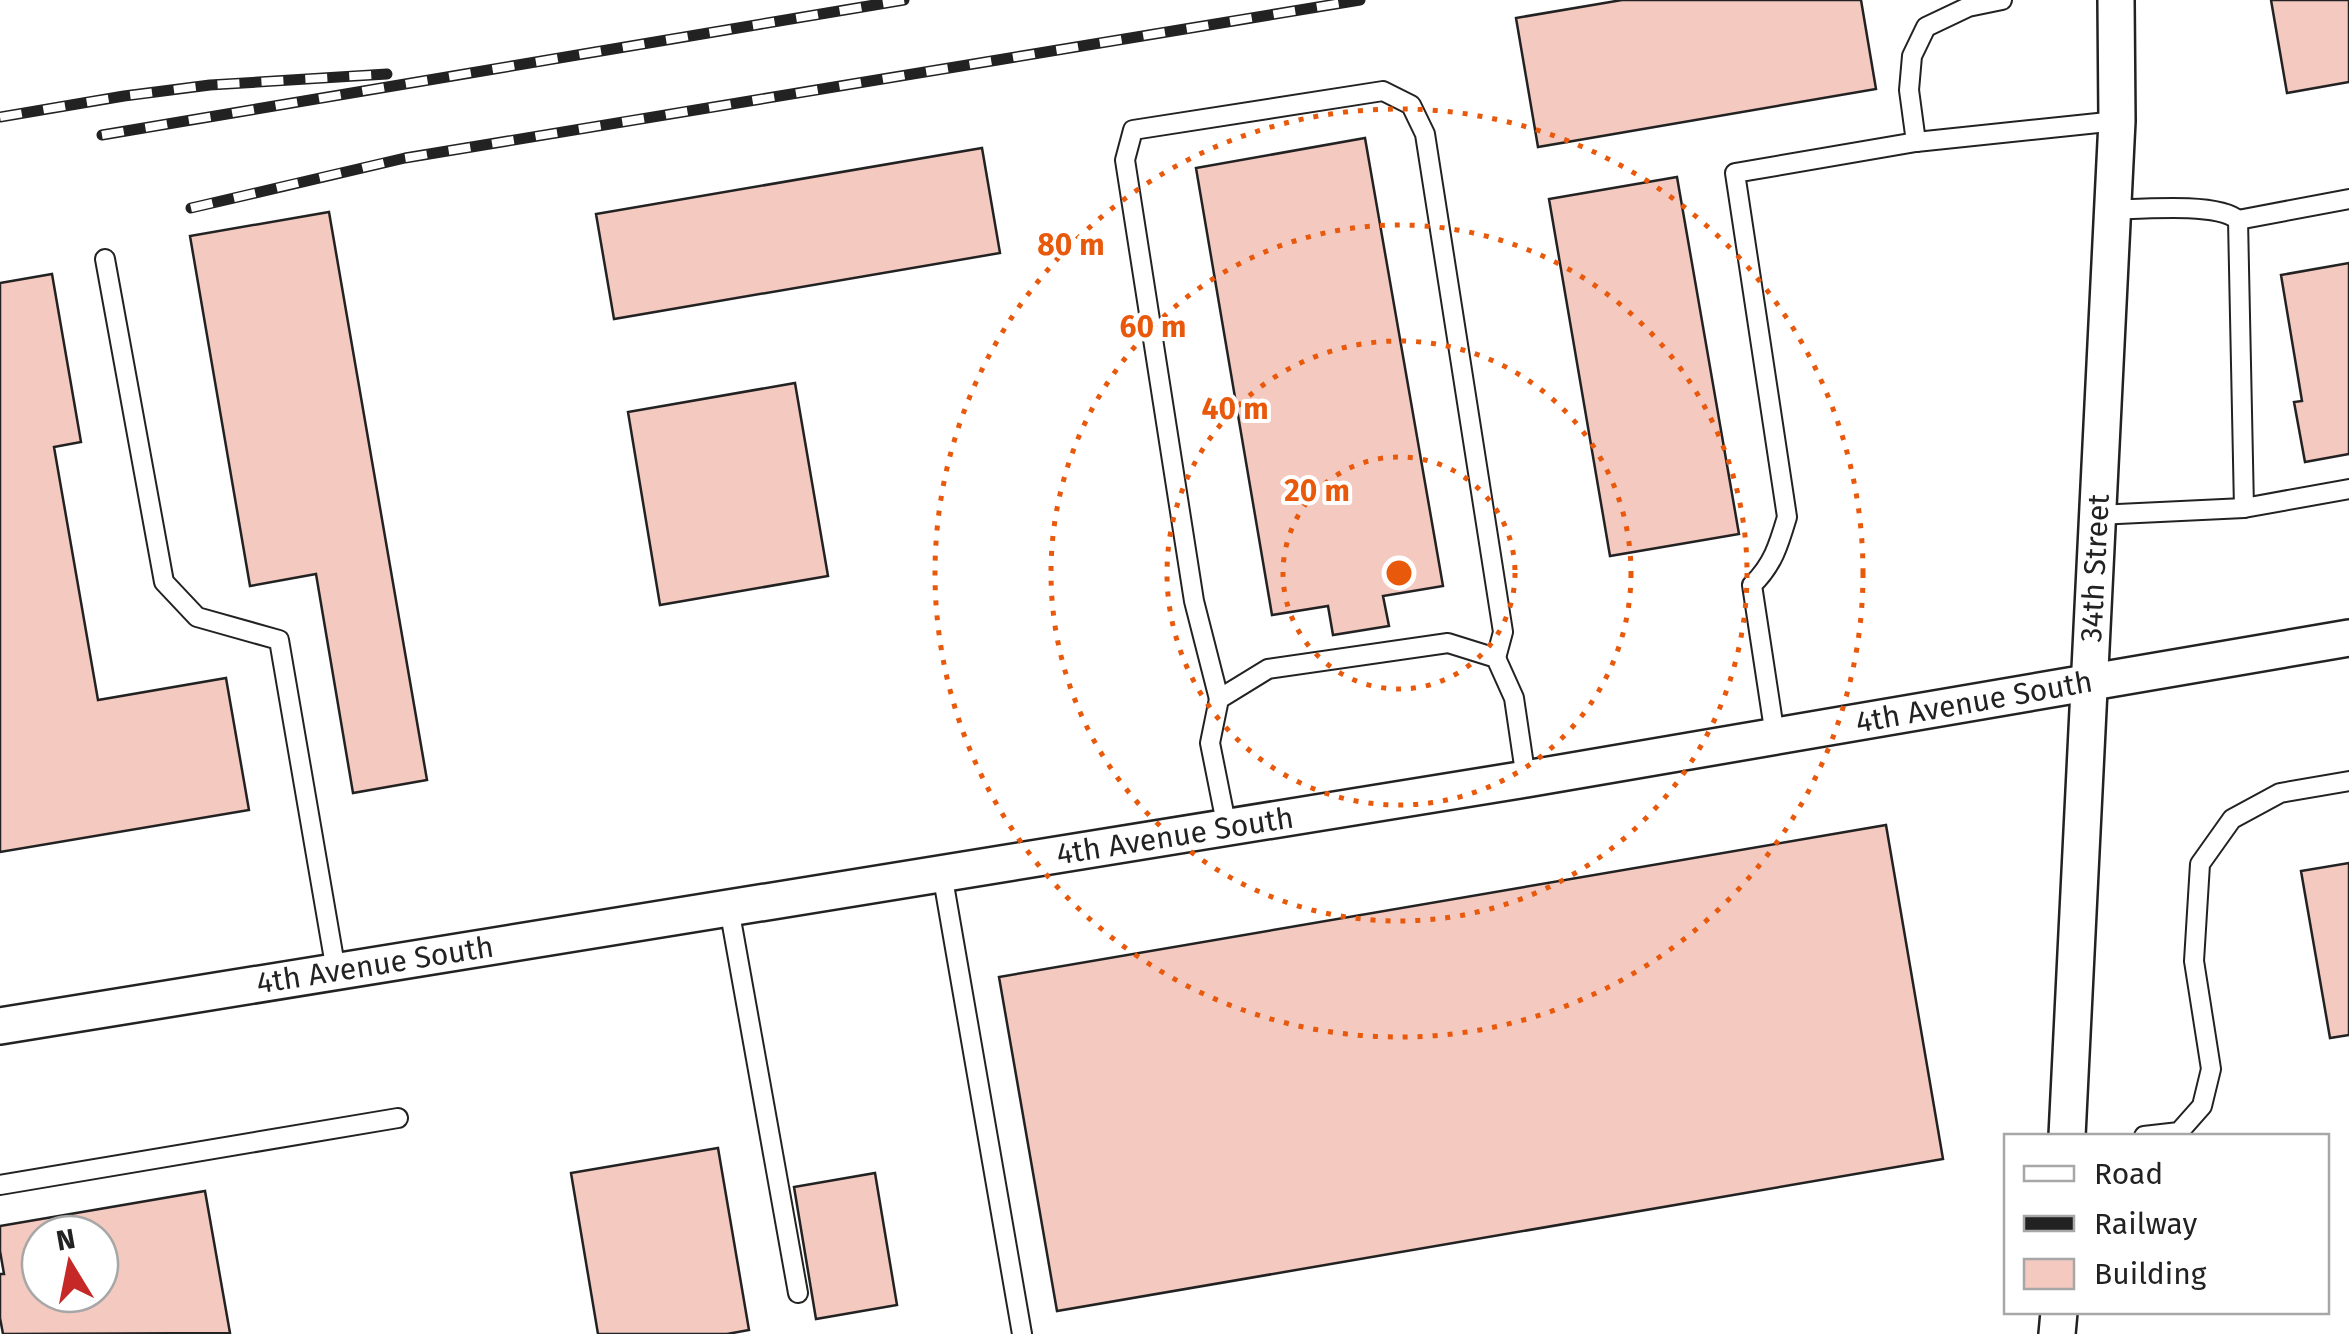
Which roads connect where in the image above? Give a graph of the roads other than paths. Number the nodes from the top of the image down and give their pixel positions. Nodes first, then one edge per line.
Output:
1 (2002, 0) edge
2 (2116, 0) edge
3 (2118, 121) junction
4 (1916, 142) junction
5 (2349, 200) edge
6 (2112, 210) junction
7 (2238, 220) junction
8 (105, 259) dead end
9 (2349, 489) edge
10 (2244, 508) junction
11 (2097, 514) junction
12 (2349, 638) edge
13 (1496, 658) junction
14 (2089, 683) junction
15 (1219, 700) junction
16 (1775, 736) junction
17 (1526, 779) junction
18 (2349, 781) edge
19 (1227, 828) junction
20 (942, 874) junction
21 (729, 908) junction
22 (336, 971) junction
23 (0, 1026) edge
24 (398, 1118) dead end
25 (2068, 1134) edge
26 (2162, 1134) edge
27 (0, 1186) edge
28 (798, 1293) dead end
29 (1022, 1334) edge

1 - 4 lane
2 - 3 street, 34th Street
3 - 4 lane
3 - 6 street, 34th Street
4 - 16 lane
5 - 7 lane
6 - 7 lane
6 - 11 street, 34th Street
7 - 10 lane
8 - 22 lane
9 - 10 lane
10 - 11 lane
11 - 14 street, 34th Street
12 - 14 street, 4th Avenue South
13 - 15 lane
13 - 15 lane
13 - 17 lane
14 - 16 street, 4th Avenue South
14 - 25 street, 34th Street
15 - 19 lane
16 - 17 street, 4th Avenue South
17 - 19 street, 4th Avenue South
18 - 26 lane
19 - 20 street, 4th Avenue South
20 - 21 street, 4th Avenue South
20 - 29 lane
21 - 22 street, 4th Avenue South
21 - 28 lane
22 - 23 street, 4th Avenue South
24 - 27 lane

